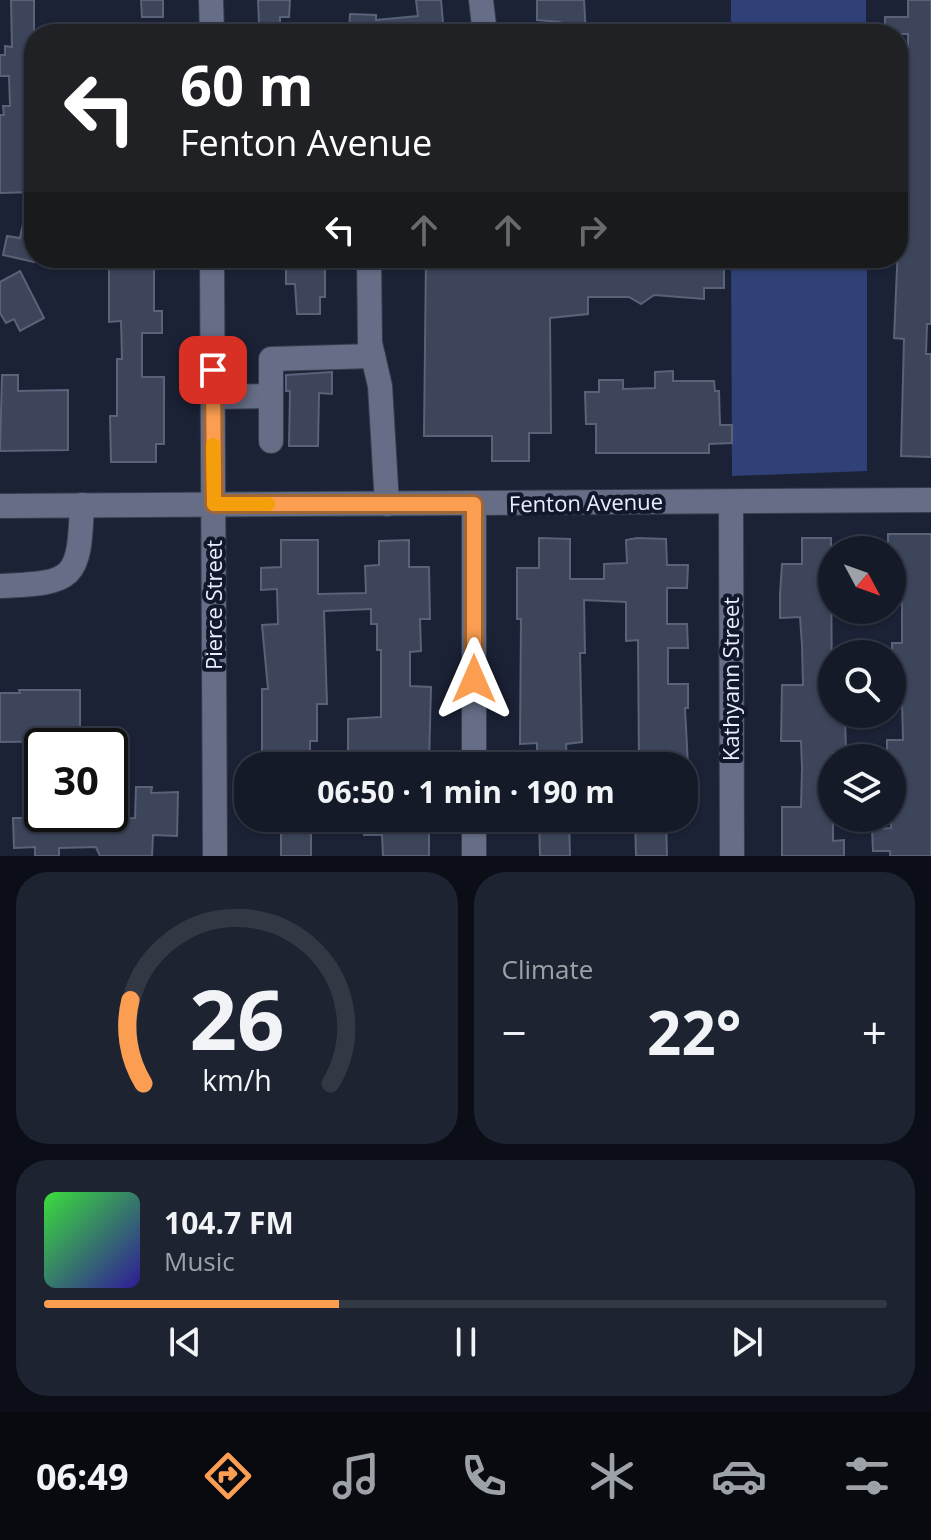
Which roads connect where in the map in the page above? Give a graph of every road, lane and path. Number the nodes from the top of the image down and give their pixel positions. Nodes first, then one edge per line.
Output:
1 (211, 0) edge
2 (481, 0) edge
3 (212, 24) edge
4 (484, 24) edge
5 (212, 268) edge
6 (369, 268) edge
7 (373, 356) junction
8 (271, 396) junction
9 (213, 397) junction
10 (271, 441) dead end
11 (931, 500) edge
12 (731, 502) junction
13 (214, 504) junction
14 (387, 504) junction
15 (474, 504) junction
16 (82, 505) junction
17 (0, 506) edge
18 (0, 586) edge
19 (474, 752) edge
20 (474, 832) edge
21 (215, 856) edge
22 (474, 856) edge
23 (732, 856) edge

1 - 3 street
2 - 4 street
5 - 9 street, Pierce Street
6 - 7 street
7 - 8 street
7 - 14 street
8 - 9 street
8 - 10 street
9 - 13 street, Pierce Street
11 - 12 street, Fenton Avenue
12 - 15 street, Fenton Avenue
12 - 23 street, Kathyann Street
13 - 14 street, Fenton Avenue
13 - 16 street, Fenton Avenue
13 - 21 street, Pierce Street
14 - 15 street, Fenton Avenue
15 - 19 street
16 - 17 street, Fenton Avenue
16 - 18 street
20 - 22 street

